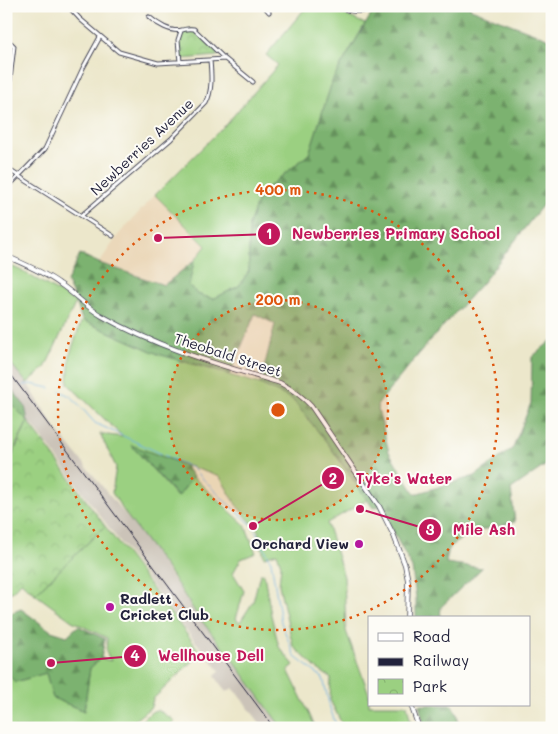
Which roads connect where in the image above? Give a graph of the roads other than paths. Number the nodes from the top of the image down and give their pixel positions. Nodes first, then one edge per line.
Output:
1 (68, 6) edge
2 (264, 6) edge
3 (338, 6) edge
4 (374, 6) edge
5 (269, 12) dead end
6 (149, 17) dead end
7 (181, 31) junction
8 (100, 37) junction
9 (6, 44) edge
10 (225, 59) junction
11 (210, 60) junction
12 (180, 62) junction
13 (253, 82) dead end
14 (6, 99) edge
15 (6, 168) edge
16 (18, 177) junction
17 (6, 189) edge
18 (82, 215) junction
19 (113, 236) dead end
20 (6, 256) edge
21 (407, 616) edge
22 (411, 706) edge
23 (419, 728) edge

1 - 8 street
2 - 5 street
3 - 4 street
6 - 7 street
7 - 10 street
7 - 12 street
8 - 12 street
8 - 16 street
9 - 14 street
10 - 11 street
10 - 13 street
11 - 12 street
11 - 18 street, Newberries Avenue
15 - 16 street
16 - 17 street
16 - 18 street
18 - 19 street
20 - 21 street, Theobald Street
22 - 23 street

